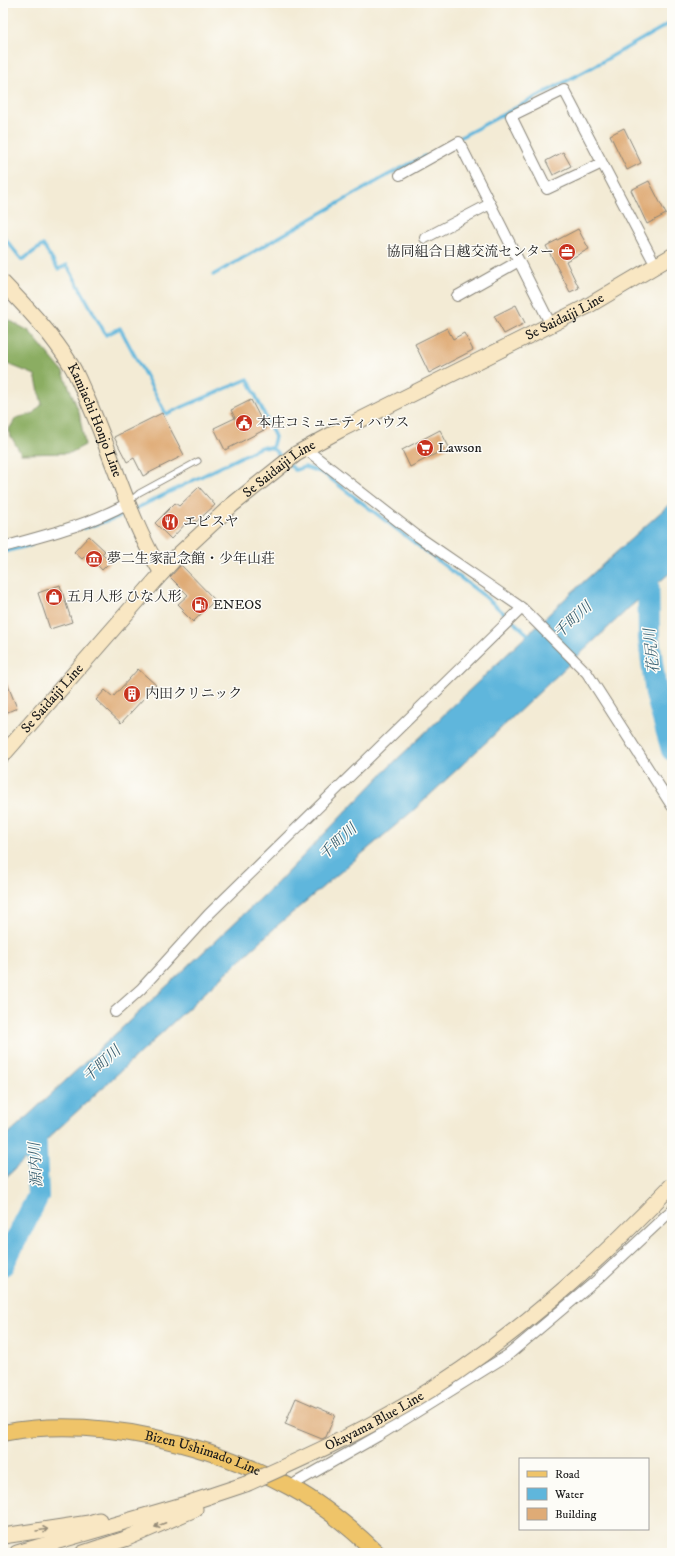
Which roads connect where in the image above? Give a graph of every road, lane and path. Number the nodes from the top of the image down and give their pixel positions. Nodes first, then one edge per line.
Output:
1 (602, 163) junction
2 (400, 175) dead end
3 (490, 204) junction
4 (426, 238) dead end
5 (672, 256) edge
6 (519, 261) junction
7 (656, 266) junction
8 (3, 283) edge
9 (457, 296) dead end
10 (551, 325) junction
11 (300, 451) junction
12 (198, 461) dead end
13 (130, 508) junction
14 (3, 547) edge
15 (162, 574) junction
16 (522, 608) junction
17 (3, 755) edge
18 (672, 806) edge
19 (115, 1012) dead end
20 (672, 1184) edge
21 (672, 1210) edge
22 (3, 1433) edge
23 (246, 1484) junction
24 (291, 1487) junction
25 (186, 1504) junction
26 (3, 1536) edge
27 (17, 1553) edge
28 (83, 1553) edge
29 (377, 1553) edge

1 - 1 street
1 - 7 street
2 - 3 street
3 - 4 street
3 - 6 street
5 - 7 main road, Se Saidaiji Line
6 - 9 street
6 - 10 street
7 - 10 main road, Se Saidaiji Line
8 - 13 main road, Kamiachi Honjo Line
10 - 11 main road, Se Saidaiji Line
11 - 15 main road, Se Saidaiji Line
11 - 16 street
12 - 13 lane
13 - 14 street
13 - 15 main road, Kamiachi Honjo Line
15 - 17 main road, Se Saidaiji Line
16 - 18 street
16 - 19 street
20 - 23 main road, Okayama Blue Line, bridge
21 - 24 street
22 - 24 main road, Bizen Ushimado Line
23 - 25 main road, Okayama Blue Line
23 -> 28 main road
24 - 29 main road, Bizen Ushimado Line
26 -> 25 main road
25 - 27 main road, Okayama Blue Line

